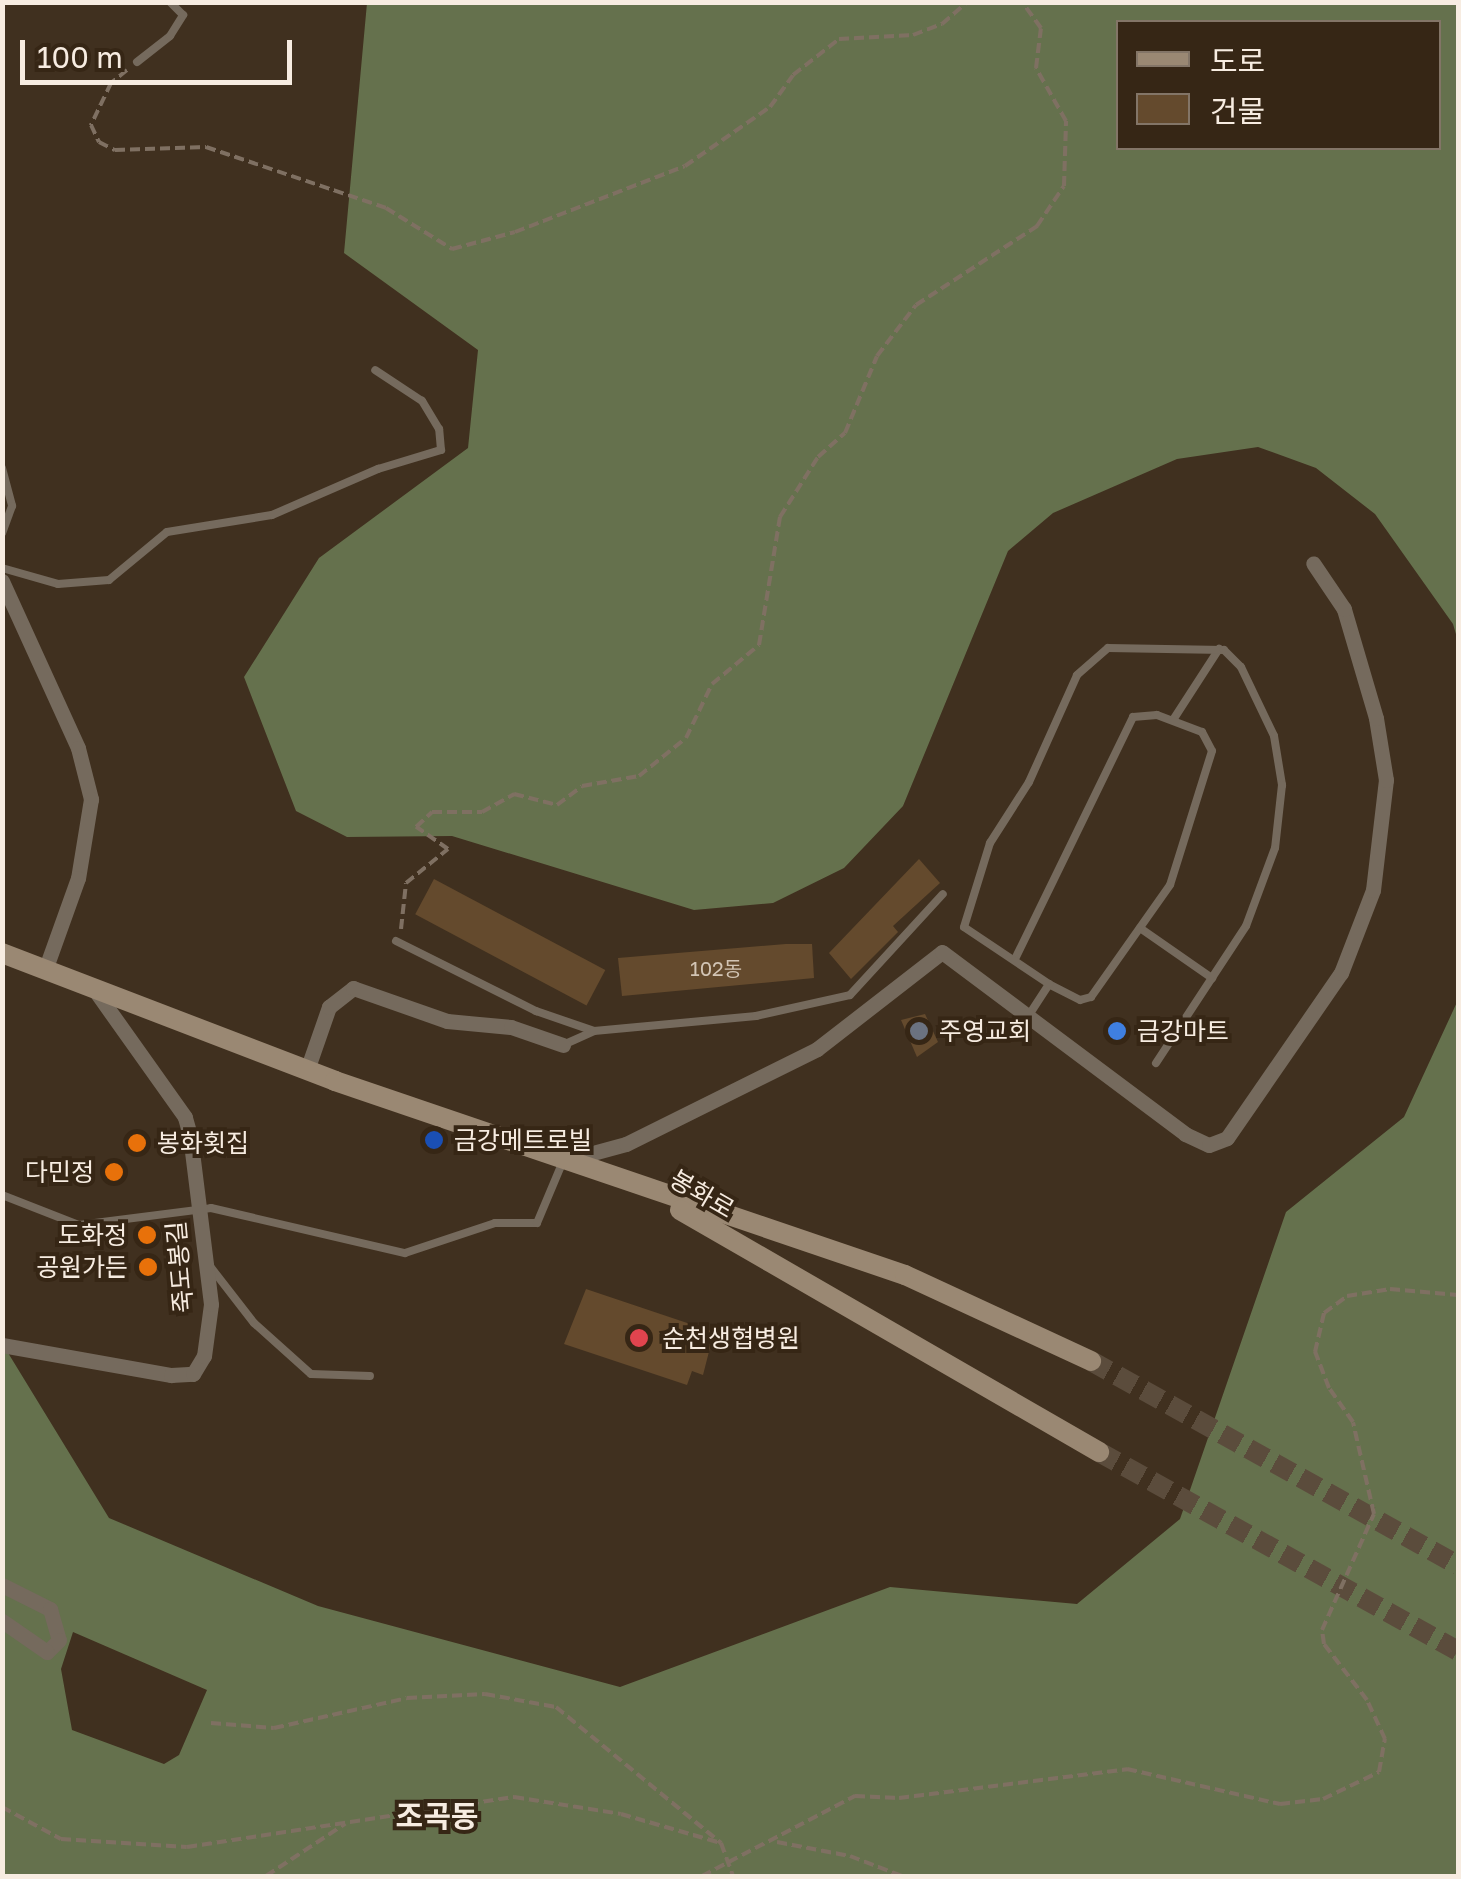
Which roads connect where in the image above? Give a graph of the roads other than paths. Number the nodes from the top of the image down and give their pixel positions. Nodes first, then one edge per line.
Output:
1 (170, 2) edge
2 (137, 62) road end
3 (375, 370) dead end
4 (2, 468) edge
5 (2, 533) edge
6 (1312, 563) dead end
7 (2, 568) edge
8 (2, 581) edge
9 (1219, 649) junction
10 (1173, 720) junction
11 (943, 894) dead end
12 (1140, 928) junction
13 (398, 942) road end
14 (2, 954) edge
15 (1016, 957) junction
16 (45, 970) junction
17 (1212, 978) junction
18 (1049, 984) junction
19 (94, 988) junction
20 (1029, 1015) junction
21 (594, 1031) junction
22 (564, 1045) joint
23 (1156, 1063) dead end
24 (307, 1070) junction
25 (563, 1161) junction
26 (644, 1189) junction
27 (2, 1195) edge
28 (200, 1207) junction
29 (206, 1262) junction
30 (2, 1345) edge
31 (1091, 1361) tunnel mouth
32 (370, 1376) dead end
33 (1098, 1452) tunnel mouth
34 (2, 1585) edge
35 (2, 1621) edge

1 - 2 lane
3 - 7 lane
4 - 5 lane
6 - 20 street
8 - 16 street
9 - 10 lane
9 - 15 lane
9 - 17 lane
10 - 12 lane
10 - 15 lane
11 - 21 lane
12 - 17 lane
12 - 18 lane
13 - 21 lane
14 - 16 main road
15 - 18 lane
16 - 19 main road
17 - 23 lane
18 - 20 lane
19 - 24 main road
19 - 28 street, 죽도봉길
20 - 25 street
21 - 22 lane
22 - 24 street
24 - 25 main road
25 - 26 main road
25 - 28 lane
26 - 31 main road, 봉화로
26 - 33 main road, 봉화로
27 - 28 lane
28 - 29 street, 죽도봉길
29 - 30 street, 죽도봉길
29 - 32 lane
34 - 35 street

